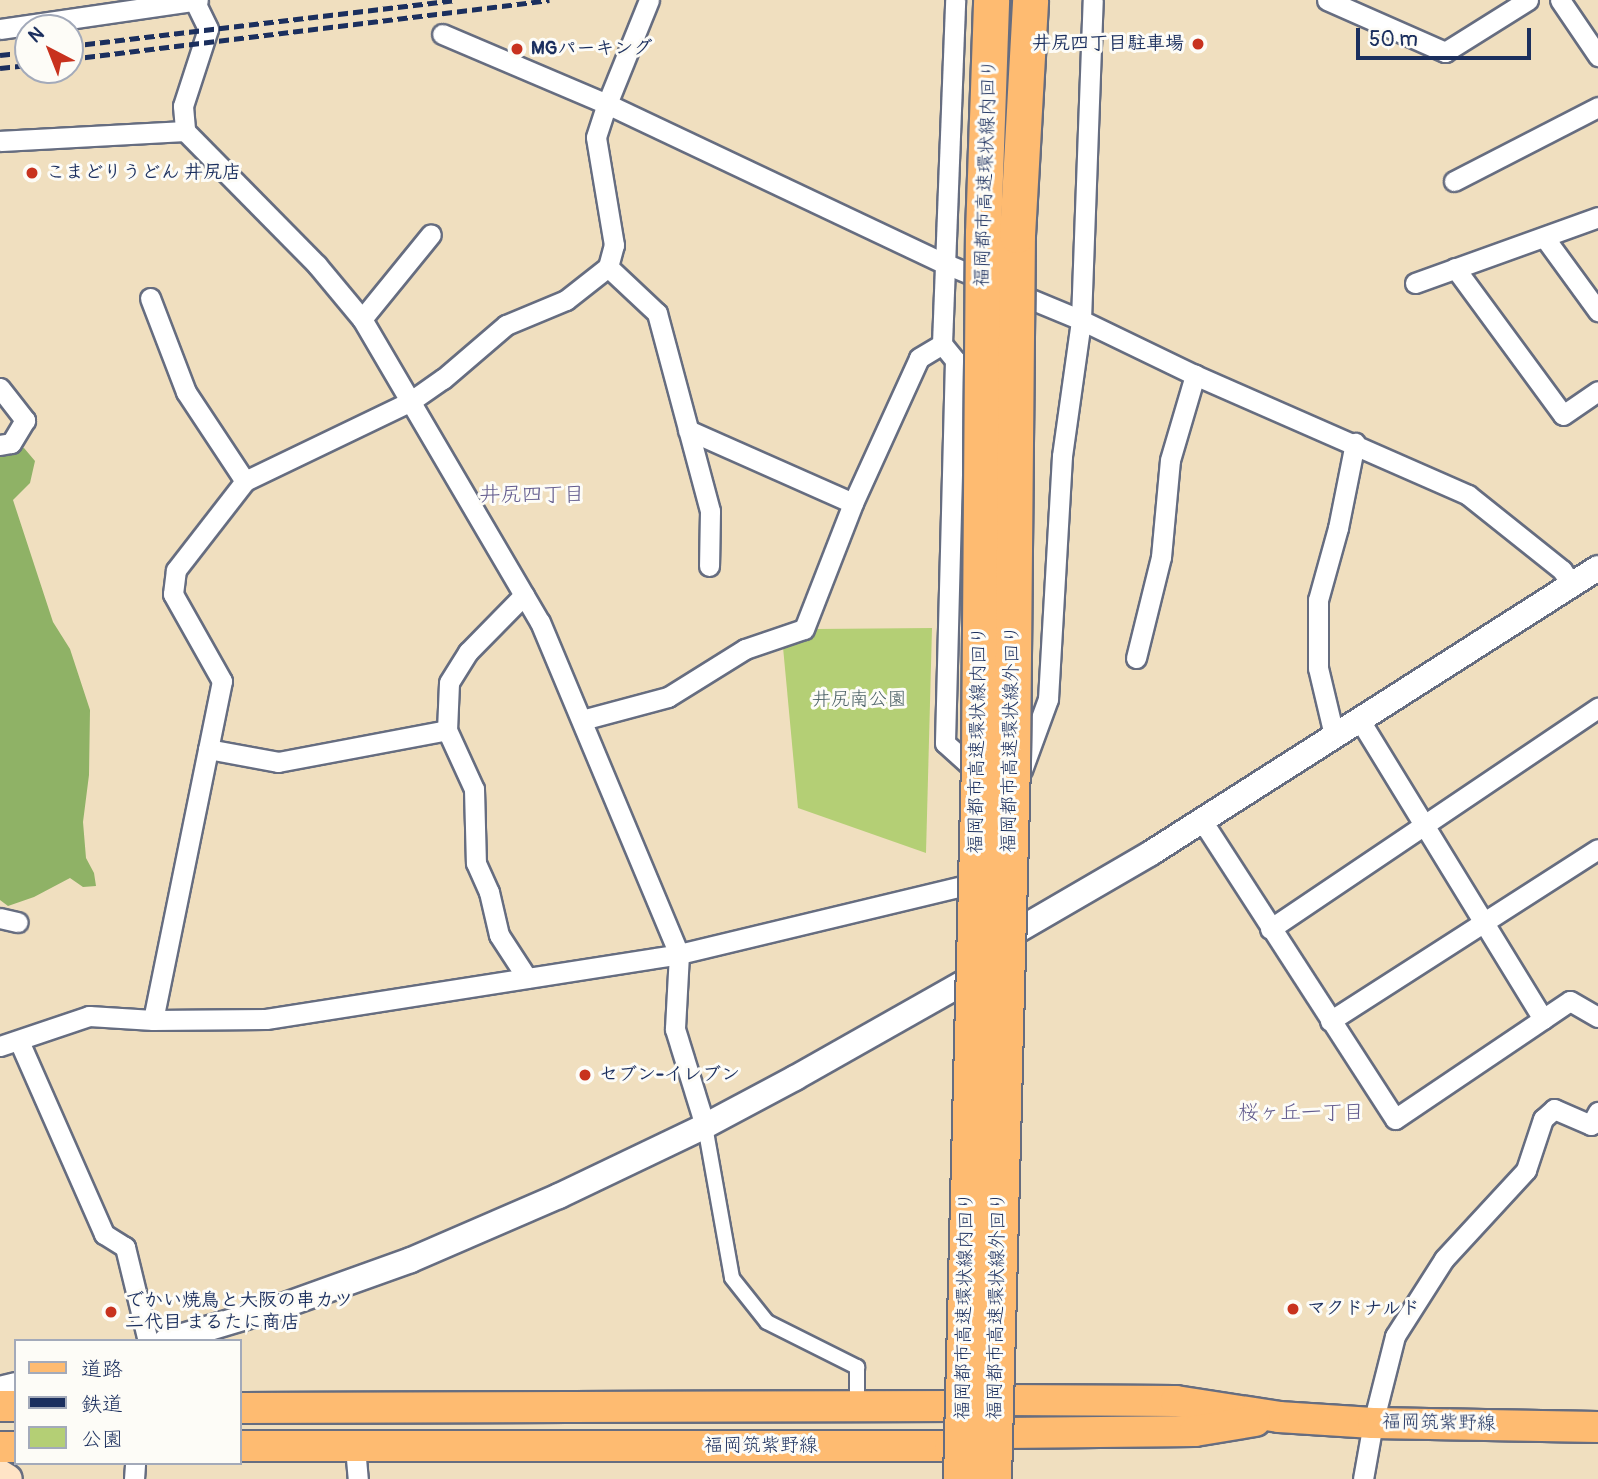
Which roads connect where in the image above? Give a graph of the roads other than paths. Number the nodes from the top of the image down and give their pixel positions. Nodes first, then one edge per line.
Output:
1 (196, 0) edge
2 (649, 0) edge
3 (955, 0) edge
4 (991, 0) edge
5 (1030, 0) edge
6 (1093, 0) edge
7 (1327, 0) edge
8 (1528, 0) edge
9 (1560, 0) edge
10 (0, 29) edge
11 (442, 34) dead end
12 (1598, 56) edge
13 (607, 104) junction
14 (1598, 107) edge
15 (185, 131) junction
16 (0, 141) edge
17 (1454, 181) dead end
18 (1598, 218) edge
19 (431, 234) dead end
20 (1545, 237) junction
21 (946, 264) junction
22 (608, 267) junction
23 (1455, 268) junction
24 (1415, 283) dead end
25 (150, 298) dead end
26 (1598, 311) edge
27 (362, 319) junction
28 (1081, 320) junction
29 (942, 344) junction
30 (1195, 375) junction
31 (0, 388) edge
32 (1598, 391) edge
33 (411, 401) junction
34 (688, 430) junction
35 (1355, 443) junction
36 (0, 445) edge
37 (245, 481) junction
38 (853, 503) junction
39 (1596, 565) edge
40 (709, 566) dead end
41 (1571, 584) junction
42 (524, 595) junction
43 (1136, 658) dead end
44 (1598, 708) edge
45 (1359, 719) junction
46 (582, 720) junction
47 (447, 730) junction
48 (1334, 736) junction
49 (208, 750) junction
50 (973, 768) dead end
51 (1022, 770) dead end
52 (1201, 819) junction
53 (1424, 825) junction
54 (1598, 849) edge
55 (970, 884) dead end
56 (1483, 921) junction
57 (1270, 929) junction
58 (680, 954) junction
59 (527, 978) junction
60 (1598, 1017) edge
61 (1544, 1019) junction
62 (153, 1020) junction
63 (1330, 1021) junction
64 (19, 1041) junction
65 (0, 1046) edge
66 (1598, 1112) edge
67 (705, 1126) junction
68 (148, 1339) edge
69 (173, 1339) edge
70 (857, 1405) junction
71 (242, 1408) edge
72 (1279, 1417) junction
73 (1373, 1423) junction
74 (1598, 1427) edge
75 (242, 1446) edge
76 (355, 1447) junction
77 (0, 1474) edge
78 (8, 1479) edge
79 (358, 1479) edge
80 (961, 1479) edge
81 (993, 1479) edge
82 (1363, 1479) edge

1 - 10 street
1 - 15 street
2 - 13 street
3 - 21 street
4 - 80 highway, 福岡都市高速環状線内回り, bridge
5 - 81 highway, 福岡都市高速環状線外回り, bridge
6 - 28 street
7 - 8 street
9 - 12 street
11 - 13 street
13 - 21 street
13 - 22 street
14 - 17 street
15 - 16 street
15 - 27 street
18 - 20 street
19 - 27 street
20 - 23 street
20 - 26 street
21 - 28 street
21 - 29 street
22 - 33 street
22 - 34 street
23 - 24 street
23 - 32 street
25 - 37 street
27 - 33 street
28 - 30 street
28 - 51 street
29 - 38 street
29 - 50 street
30 - 35 street
30 - 43 street
31 - 36 street
33 - 37 street
33 - 42 street
34 - 38 street
34 - 40 street
35 - 41 street
35 - 48 street
37 - 49 street
38 - 46 street
39 - 41 street
41 - 45 street
42 - 46 street
42 - 47 street
44 - 53 street
45 - 48 street
45 - 53 street
46 - 58 street
47 - 49 street
47 - 59 street
48 - 52 street
49 - 62 street
52 - 57 street
52 - 67 street
53 - 56 street
53 - 57 street
54 - 56 street
55 - 58 street
56 - 61 street
56 - 63 street
57 - 63 street
58 - 59 street
58 - 67 street
59 - 62 street
60 - 61 street
61 - 63 street
62 - 64 street
64 - 65 street
64 - 68 street
66 - 73 street
67 - 69 street
67 - 70 street
70 - 71 main road, 福岡筑紫野線
70 - 72 main road, 福岡筑紫野線
72 - 73 main road, 福岡筑紫野線
72 - 76 main road, 福岡筑紫野線
73 - 74 main road, 福岡筑紫野線
73 - 82 street
75 - 76 main road, 福岡筑紫野線
76 - 79 street
77 - 78 main road

